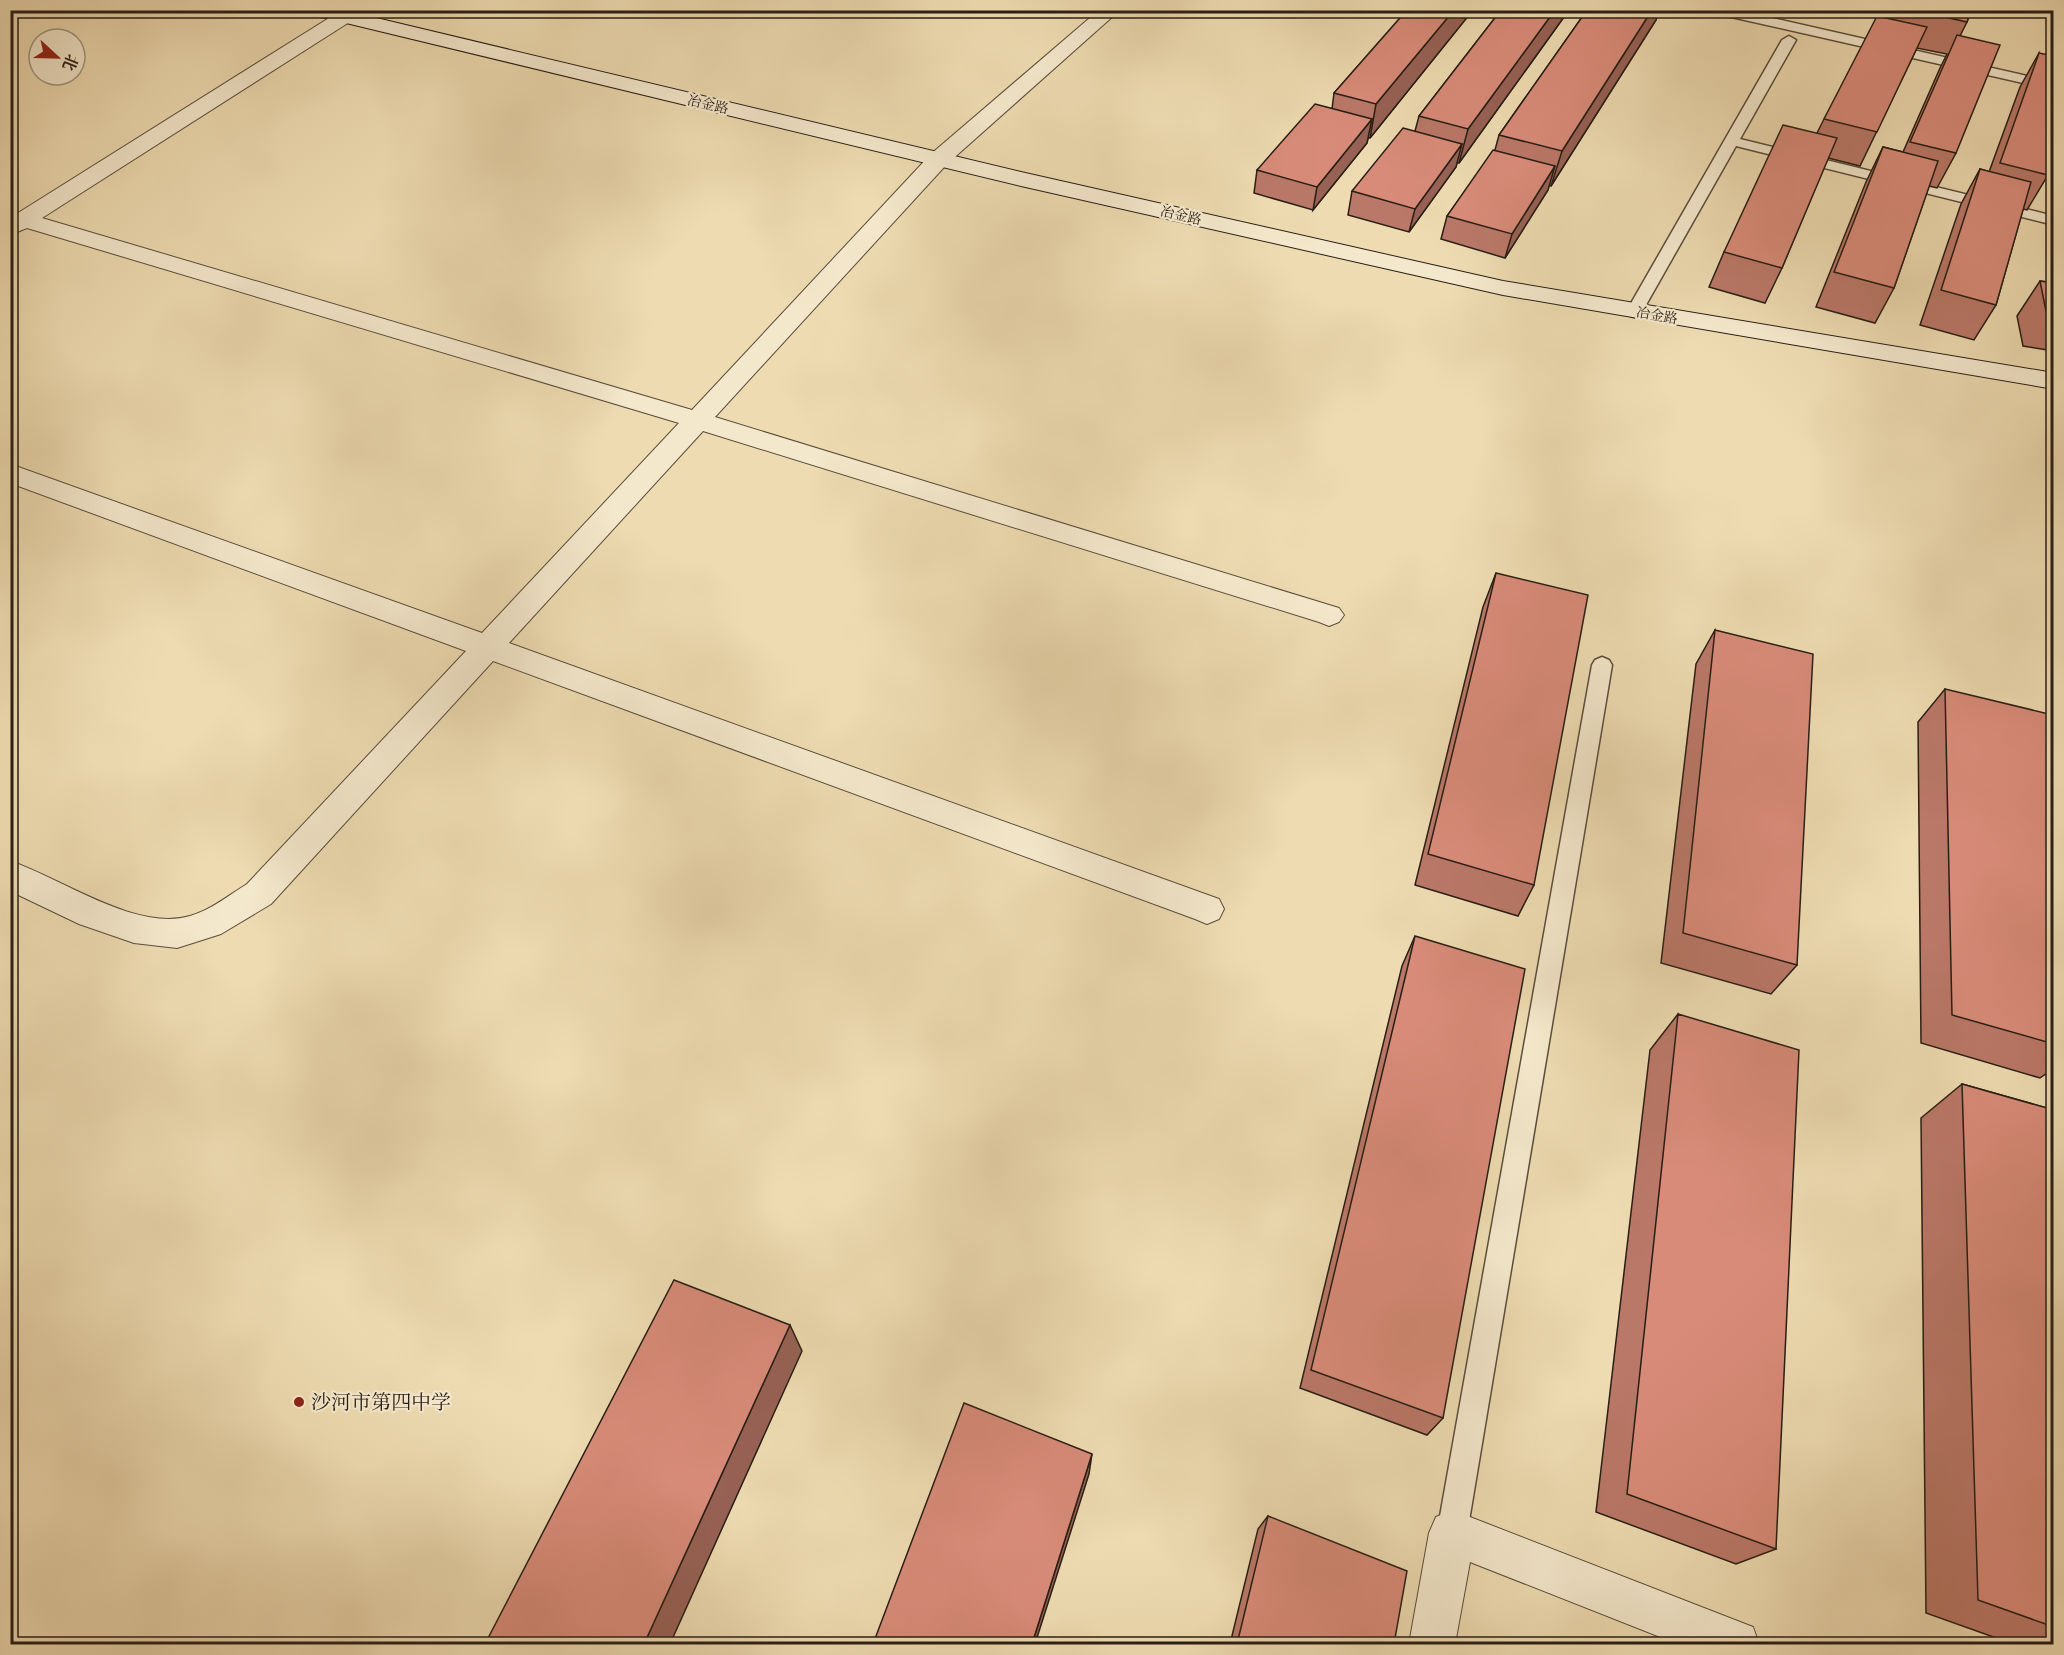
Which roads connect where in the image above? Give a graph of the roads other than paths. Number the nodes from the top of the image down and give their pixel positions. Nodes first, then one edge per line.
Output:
1 (317, 10) edge
2 (1111, 10) edge
3 (1718, 10) edge
4 (344, 17) junction
5 (1789, 40) dead end
6 (2054, 86) edge
7 (1732, 141) junction
8 (939, 159) junction
9 (2054, 221) edge
10 (17, 224) edge
11 (1634, 312) junction
12 (2054, 381) edge
13 (697, 420) junction
14 (10, 473) edge
15 (1329, 615) dead end
16 (488, 646) junction
17 (1602, 665) dead end
18 (10, 875) edge
19 (1207, 909) dead end
20 (1452, 1533) junction
21 (1432, 1644) edge
22 (1736, 1644) edge

1 - 4 street, 冶金路
2 - 8 street
3 - 6 lane
4 - 8 street, 冶金路
4 - 10 street
5 - 7 lane
7 - 9 lane
7 - 11 lane
8 - 11 street, 冶金路
8 - 13 street
10 - 13 street
11 - 12 street, 冶金路
13 - 15 street
13 - 16 street
14 - 16 street
16 - 18 street
16 - 19 street
17 - 20 lane
20 - 21 street
20 - 22 street

